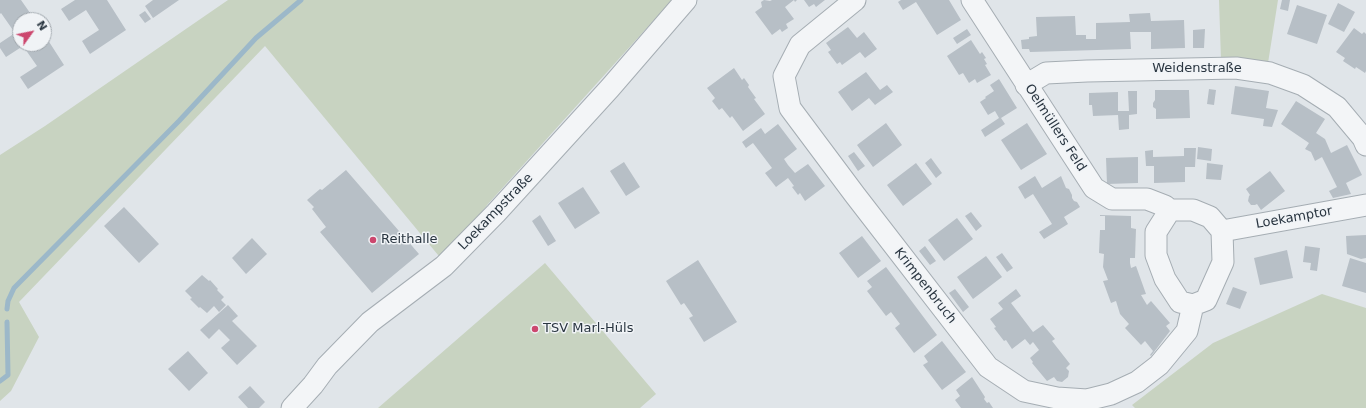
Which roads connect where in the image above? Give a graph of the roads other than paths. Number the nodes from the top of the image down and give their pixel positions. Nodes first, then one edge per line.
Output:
1 (686, 0) edge
2 (855, 0) edge
3 (972, 0) edge
4 (1026, 85) junction
5 (1366, 145) edge
6 (1366, 205) edge
7 (1170, 210) junction
8 (1222, 231) junction
9 (1193, 305) junction
10 (292, 408) edge

1 - 10 street, Loekampstraße
2 - 9 street, Krimpenbruch
3 - 4 street, Oelmüllers Feld
4 - 5 street, Weidenstraße
4 - 7 street, Oelmüllers Feld
6 - 8 street, Loekamptor
7 - 8 street
7 - 9 street
8 - 9 street

